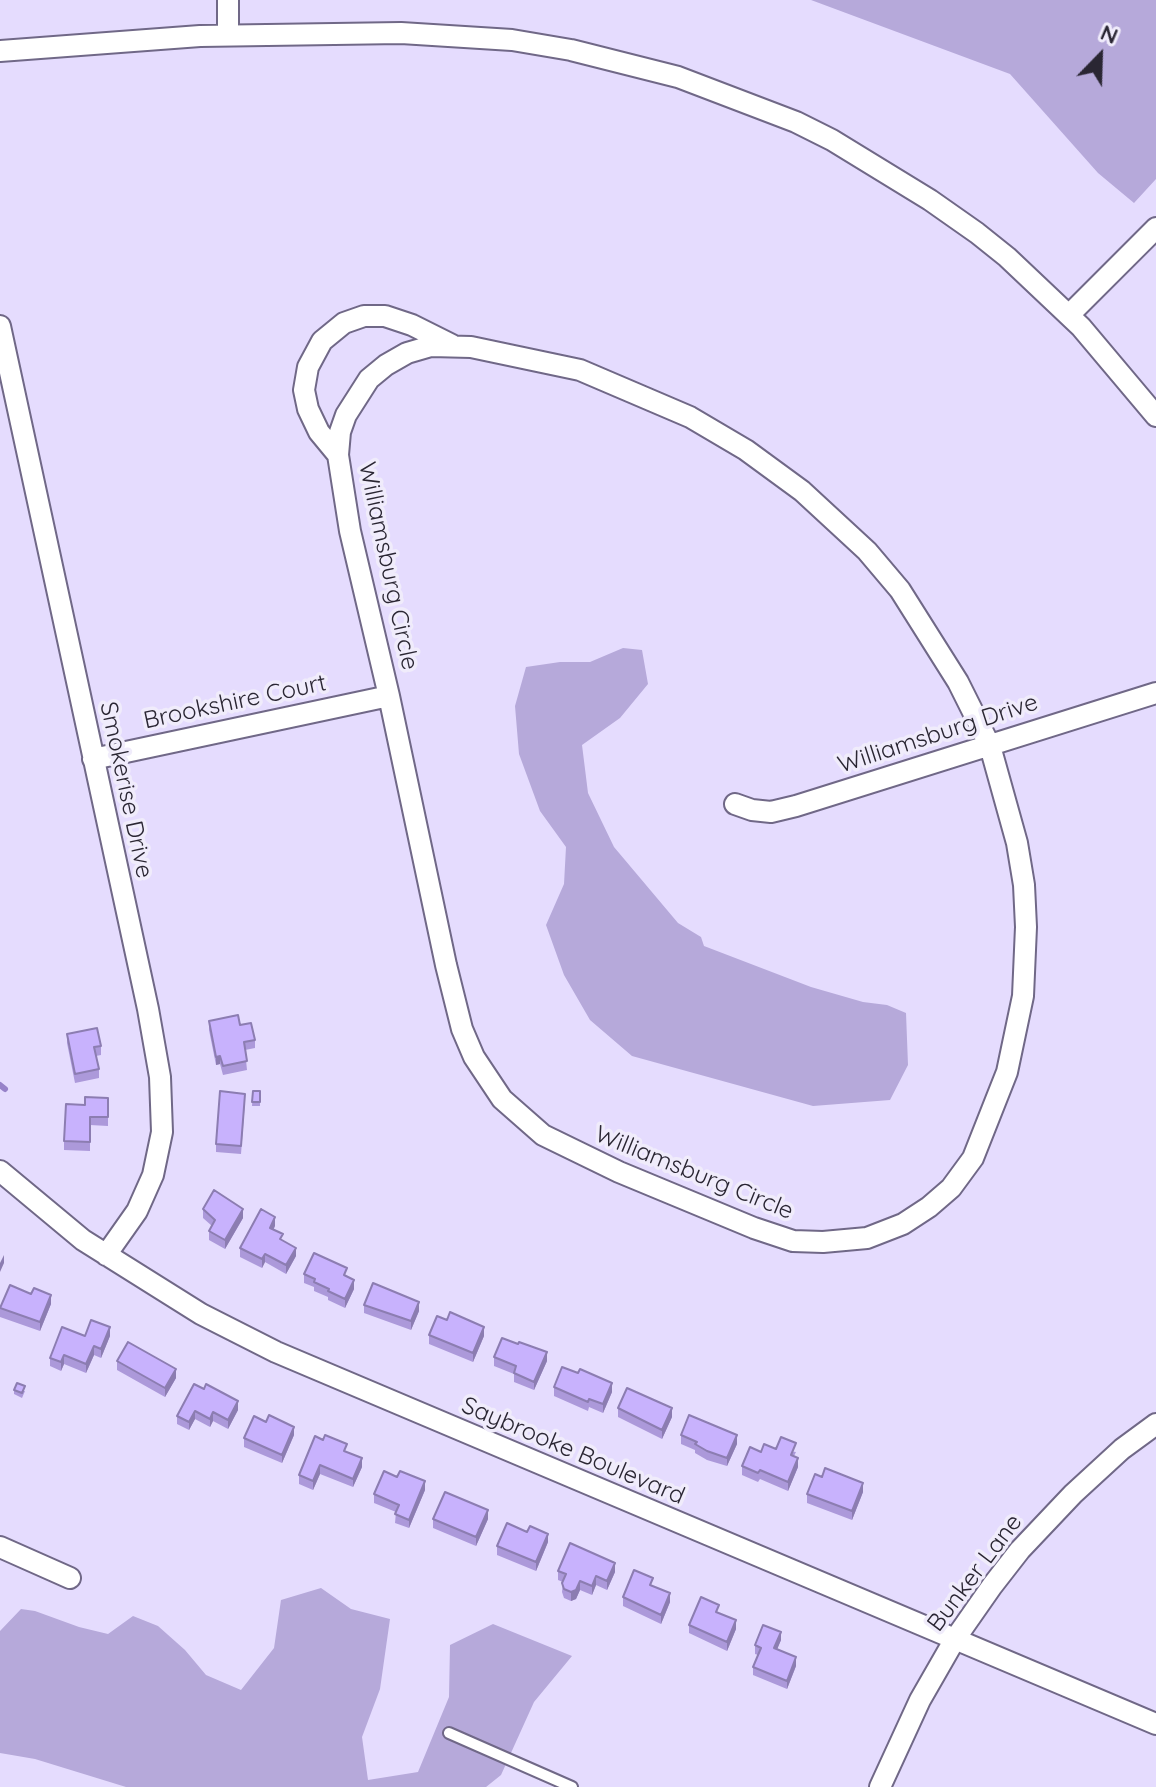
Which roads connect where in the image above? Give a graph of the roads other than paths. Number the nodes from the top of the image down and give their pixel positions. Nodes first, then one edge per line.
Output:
1 (228, 0) edge
2 (228, 35) junction
3 (0, 51) edge
4 (1156, 228) edge
5 (1069, 315) junction
6 (0, 326) edge
7 (454, 346) junction
8 (1156, 416) edge
9 (338, 455) junction
10 (1156, 693) edge
11 (389, 696) junction
12 (990, 746) junction
13 (93, 759) junction
14 (735, 804) dead end
15 (0, 1171) edge
16 (106, 1255) junction
17 (1156, 1424) edge
18 (0, 1547) edge
19 (70, 1578) dead end
20 (955, 1639) junction
21 (1156, 1724) edge
22 (449, 1733) dead end
23 (572, 1787) edge
24 (880, 1787) edge

1 - 2 street
2 - 3 street
2 - 5 street
4 - 5 street
5 - 8 street
6 - 13 street, Smokerise Drive
7 - 9 street, Williamsburg Circle
7 - 9 street
7 - 12 street, Williamsburg Circle
9 - 11 street, Williamsburg Circle
10 - 12 street, Williamsburg Drive
11 - 12 street, Williamsburg Circle
11 - 13 street, Brookshire Court
12 - 14 street, Williamsburg Drive
13 - 16 street, Smokerise Drive
15 - 16 street, Saybrooke Boulevard
16 - 20 street, Saybrooke Boulevard
17 - 20 street, Bunker Lane
18 - 19 street
20 - 21 street, Saybrooke Boulevard
20 - 24 street, Bunker Lane
22 - 23 lane

